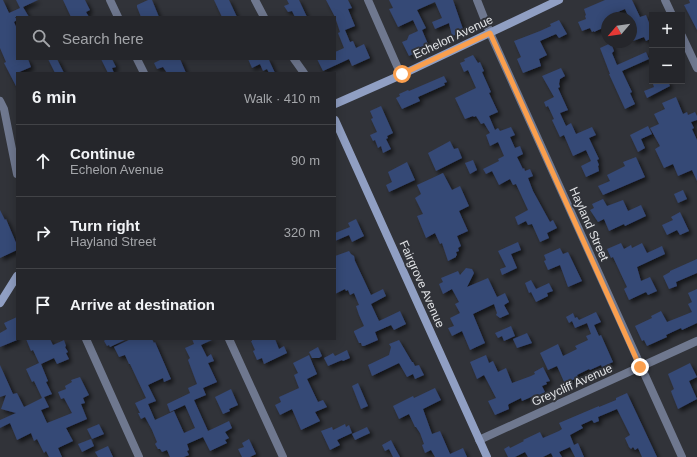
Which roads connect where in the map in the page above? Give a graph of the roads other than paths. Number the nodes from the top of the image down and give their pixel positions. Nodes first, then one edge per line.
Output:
1 (110, 0) edge
2 (255, 0) edge
3 (368, 0) edge
4 (477, 0) edge
5 (559, 0) edge
6 (665, 0) edge
7 (671, 12) edge
8 (118, 16) edge
9 (263, 16) edge
10 (490, 33) junction
11 (685, 42) edge
12 (138, 60) edge
13 (295, 60) edge
14 (697, 68) edge
15 (144, 72) edge
16 (303, 72) edge
17 (402, 74) junction
18 (0, 100) edge
19 (336, 104) edge
20 (336, 122) edge
21 (16, 169) edge
22 (16, 278) edge
23 (0, 303) edge
24 (86, 340) edge
25 (230, 340) edge
26 (697, 341) edge
27 (640, 367) junction
28 (479, 440) junction
29 (138, 457) edge
30 (283, 457) edge
31 (486, 457) edge
32 (682, 457) edge

1 - 8 street
2 - 9 street
3 - 17 street
4 - 10 street, Hayland Street
5 - 10 street, Echelon Avenue
6 - 7 street
10 - 17 street, Echelon Avenue
10 - 27 street, Hayland Street
11 - 14 street
12 - 15 street
13 - 16 street
17 - 19 street, Echelon Avenue
18 - 21 street
20 - 28 street, Fairgrove Avenue
22 - 23 street
24 - 29 street
25 - 30 street
26 - 27 street, Greycliff Avenue
27 - 28 street, Greycliff Avenue
27 - 32 street, Hayland Street
28 - 31 street, Fairgrove Avenue

